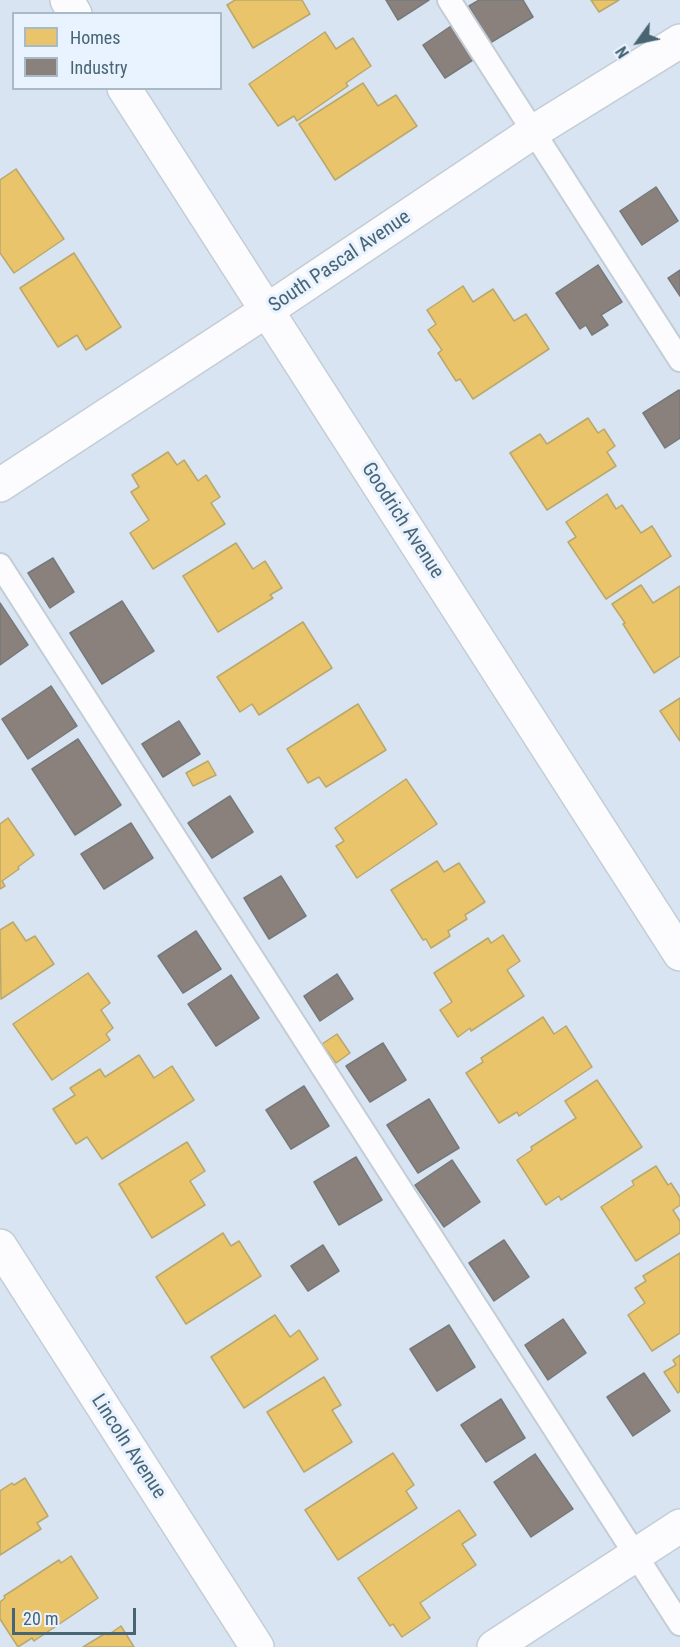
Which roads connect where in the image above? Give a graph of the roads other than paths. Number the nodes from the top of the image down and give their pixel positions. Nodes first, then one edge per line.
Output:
1 (449, 0) edge
2 (680, 41) edge
3 (125, 90) edge
4 (533, 132) junction
5 (266, 311) junction
6 (680, 360) edge
7 (0, 485) edge
8 (0, 565) edge
9 (680, 954) edge
10 (0, 1246) edge
11 (680, 1526) edge
12 (636, 1555) junction
13 (680, 1624) edge
14 (257, 1647) edge
15 (494, 1647) edge

1 - 4 lane
2 - 4 street, South Pascal Avenue
3 - 5 street, Goodrich Avenue
4 - 5 street, South Pascal Avenue
4 - 6 lane
5 - 7 street, South Pascal Avenue
5 - 9 street, Goodrich Avenue
8 - 12 lane
10 - 14 street, Lincoln Avenue
11 - 12 street
12 - 13 lane
12 - 15 street

